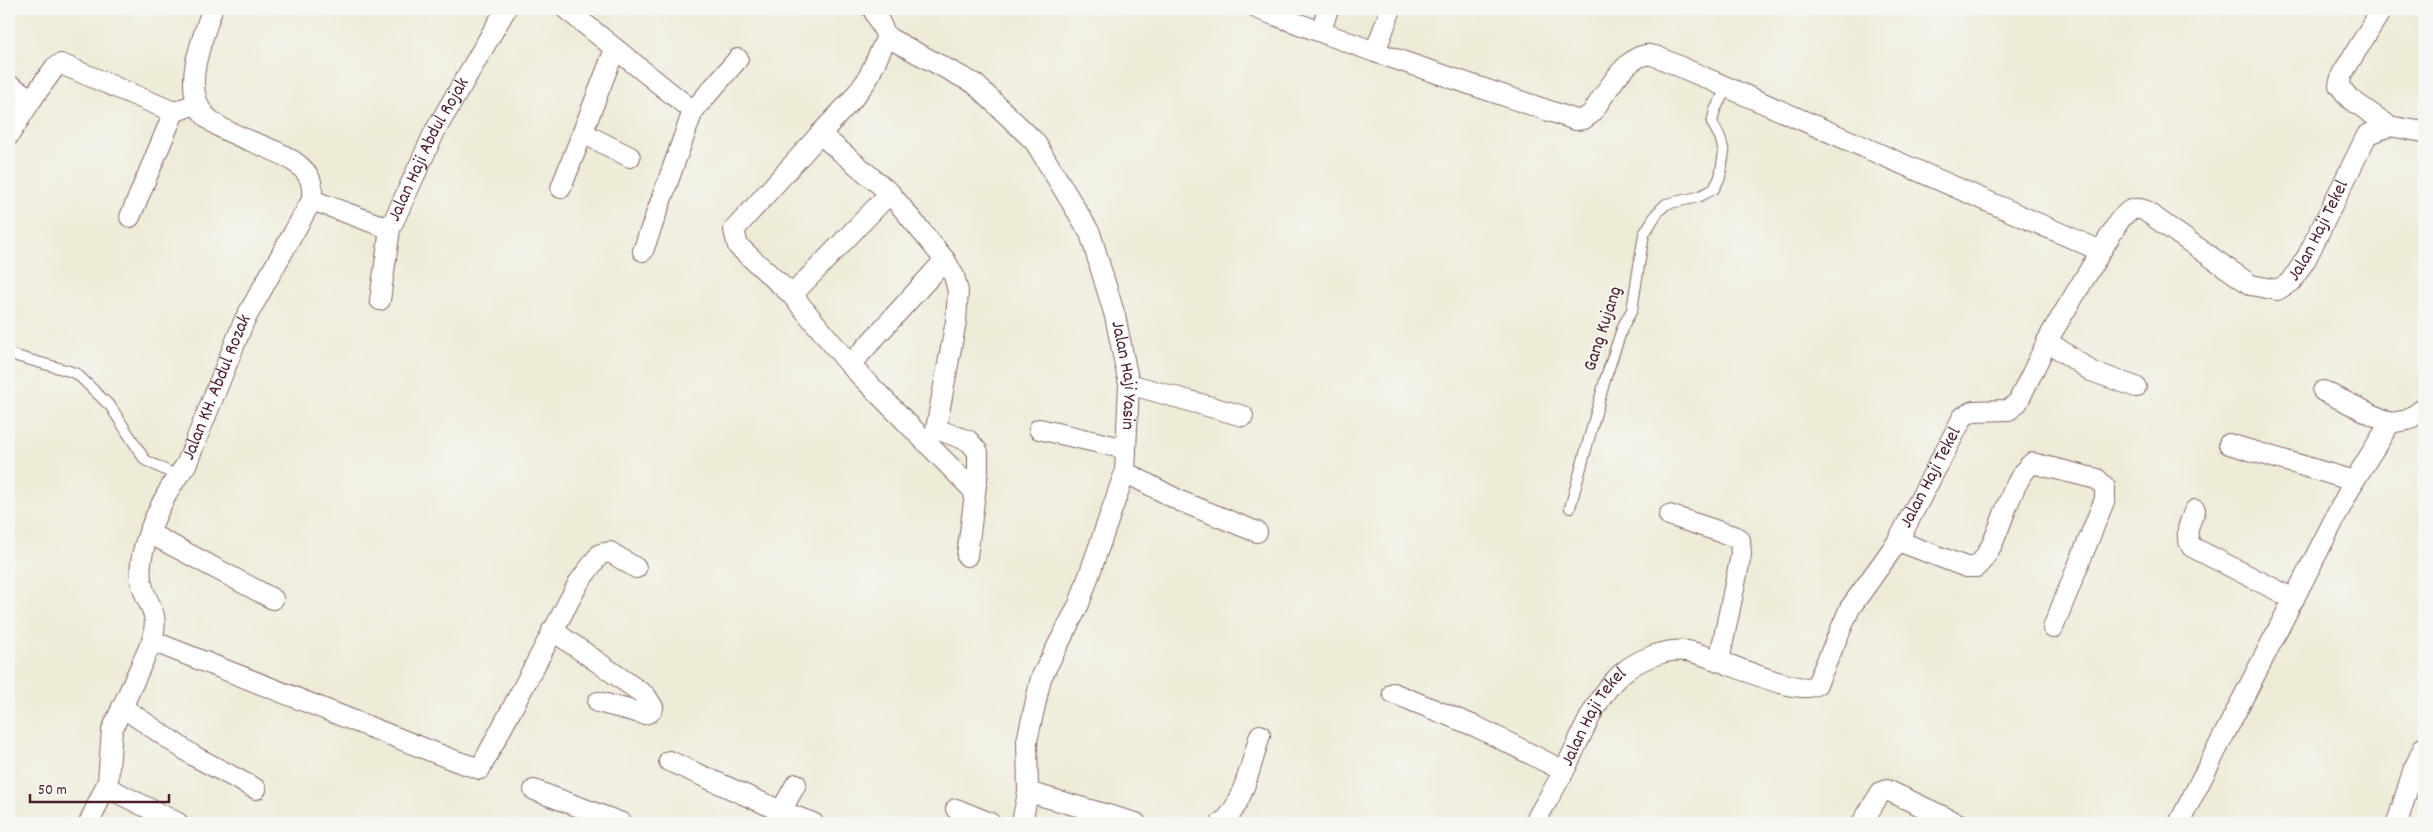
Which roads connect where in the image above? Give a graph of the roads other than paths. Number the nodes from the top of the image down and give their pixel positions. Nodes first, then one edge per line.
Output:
1 (506, 9) edge
2 (566, 9) edge
3 (873, 9) edge
4 (1258, 9) edge
5 (1328, 9) edge
6 (1391, 9) edge
7 (2382, 9) edge
8 (206, 11) edge
9 (1321, 31) junction
10 (887, 37) junction
11 (615, 49) junction
12 (1375, 52) junction
13 (738, 59) dead end
14 (9, 85) edge
15 (1727, 88) junction
16 (32, 99) junction
17 (198, 103) junction
18 (692, 111) junction
19 (174, 112) junction
20 (2390, 126) junction
21 (2424, 132) edge
22 (583, 133) junction
23 (9, 134) edge
24 (820, 134) junction
25 (630, 157) dead end
26 (561, 188) dead end
27 (890, 193) junction
28 (312, 200) junction
29 (130, 217) dead end
30 (390, 229) junction
31 (643, 251) dead end
32 (2100, 251) junction
33 (944, 260) junction
34 (792, 295) junction
35 (380, 300) dead end
36 (2047, 341) junction
37 (9, 354) edge
38 (850, 365) junction
39 (1129, 384) junction
40 (2136, 387) dead end
41 (2323, 391) dead end
42 (2424, 408) edge
43 (1243, 416) dead end
44 (2390, 423) junction
45 (1038, 429) dead end
46 (932, 438) junction
47 (2229, 444) dead end
48 (1126, 449) junction
49 (1125, 472) junction
50 (177, 476) junction
51 (2354, 480) junction
52 (974, 491) junction
53 (1570, 508) dead end
54 (2195, 510) dead end
55 (1669, 515) dead end
56 (1257, 532) dead end
57 (149, 533) junction
58 (1898, 541) junction
59 (967, 556) dead end
60 (636, 568) dead end
61 (273, 599) dead end
62 (2294, 599) junction
63 (2053, 628) dead end
64 (552, 630) junction
65 (152, 641) junction
66 (1719, 661) junction
67 (1393, 693) dead end
68 (598, 702) dead end
69 (122, 707) junction
70 (1260, 735) dead end
71 (2424, 747) edge
72 (669, 761) dead end
73 (1564, 771) junction
74 (796, 784) dead end
75 (106, 787) junction
76 (256, 789) dead end
77 (534, 790) dead end
78 (1028, 792) junction
79 (956, 810) dead end
80 (778, 817) edge
81 (89, 823) edge
82 (178, 823) edge
83 (622, 823) edge
84 (813, 823) edge
85 (990, 823) edge
86 (1022, 823) edge
87 (1136, 823) edge
88 (1221, 823) edge
89 (1534, 823) edge
90 (1862, 823) edge
91 (1957, 823) edge
92 (2179, 823) edge
93 (2396, 823) edge

1 - 30 street, Jalan Haji Abdul Rojak
2 - 11 street
3 - 10 street
4 - 9 street
5 - 9 street
6 - 12 street
7 - 20 street
8 - 17 street
9 - 12 street
10 - 24 street
10 - 39 street, Jalan Haji Yasin
11 - 18 street
11 - 22 street
12 - 15 street
13 - 18 street
14 - 16 street
15 - 32 street
15 - 53 lane, Gang Kujang
16 - 19 street
16 - 23 street
17 - 19 street
17 - 28 street
18 - 31 street
19 - 29 street
20 - 21 street
20 - 32 street, Jalan Haji Tekel
22 - 25 street
22 - 26 street
24 - 27 street
24 - 34 street
27 - 33 street
27 - 34 street
28 - 30 street
28 - 50 street, Jalan KH. Abdul Rozak
30 - 35 street, Jalan Haji Abdul Rojak
32 - 36 street, Jalan Haji Tekel
33 - 38 street
33 - 46 street
34 - 38 street
36 - 40 street
36 - 58 street, Jalan Haji Tekel
37 - 50 lane
38 - 46 street
39 - 43 street
39 - 48 street, Jalan Haji Yasin
41 - 44 street
42 - 44 street
44 - 51 street
45 - 48 street
46 - 52 street
46 - 52 street
47 - 51 street
48 - 49 street, Jalan Haji Yasin
49 - 56 street
49 - 78 street, Jalan Haji Yasin
50 - 57 street, Jalan KH. Abdul Rozak
51 - 62 street
52 - 59 street
54 - 62 street
55 - 66 street
57 - 61 street
57 - 65 street, Jalan KH. Abdul Rozak
58 - 63 street
58 - 66 street, Jalan Haji Tekel
60 - 64 street
62 - 92 street
64 - 65 street
64 - 68 street
65 - 69 street, Jalan KH. Abdul Rozak
66 - 73 street, Jalan Haji Tekel
67 - 73 street
69 - 75 street, Jalan KH. Abdul Rozak
69 - 76 street
70 - 88 street
71 - 93 street
72 - 80 street
73 - 89 street, Jalan Haji Tekel
74 - 80 street
75 - 81 street, Jalan KH. Abdul Rozak
75 - 82 street
77 - 83 street
78 - 86 street, Jalan Haji Yasin
78 - 87 street
79 - 85 street
80 - 84 street
90 - 91 street

